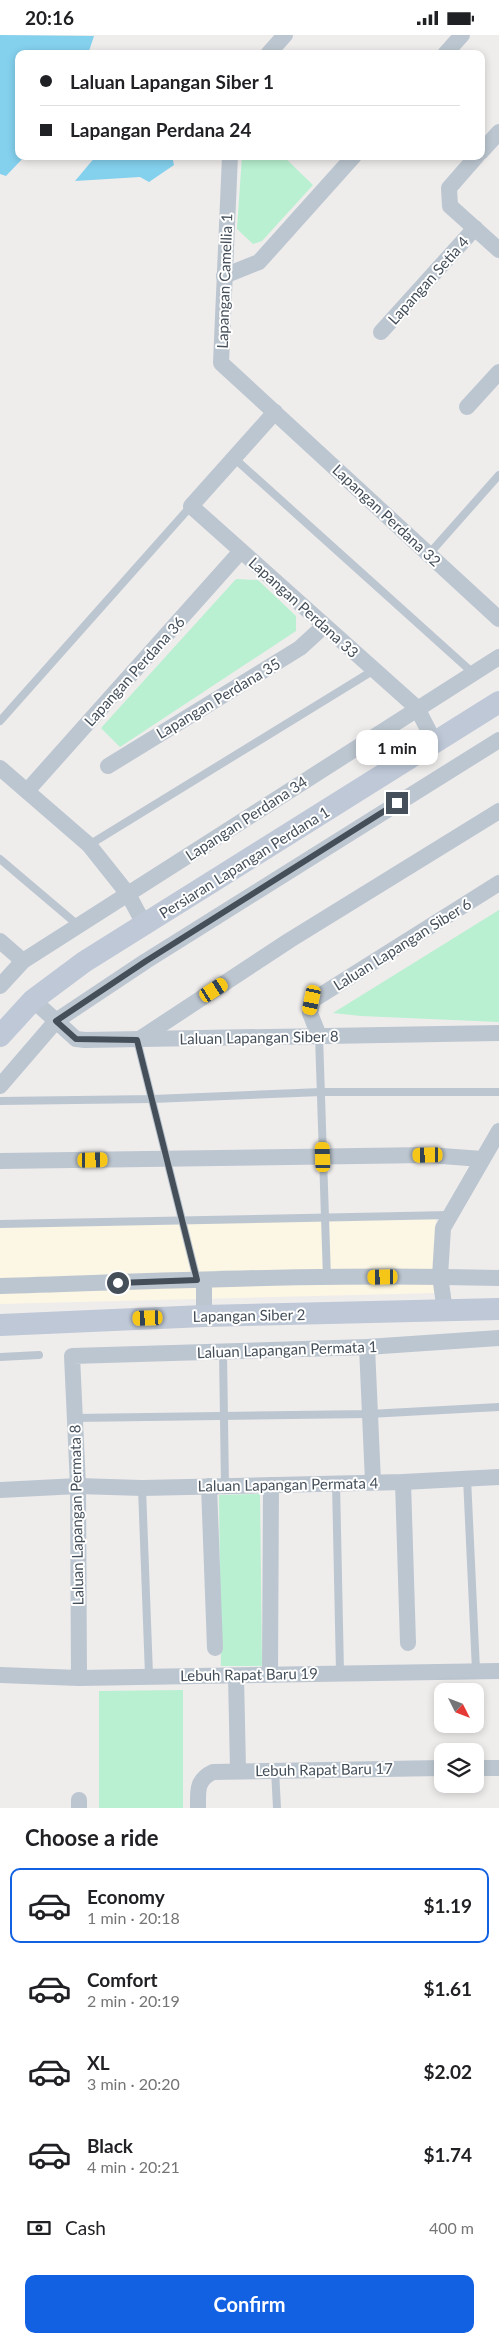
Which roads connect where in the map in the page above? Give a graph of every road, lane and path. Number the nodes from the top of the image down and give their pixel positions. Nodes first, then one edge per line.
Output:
1 (285, 35) edge
2 (462, 35) edge
3 (272, 50) edge
4 (449, 50) edge
5 (499, 132) edge
6 (485, 148) edge
7 (230, 160) edge
8 (350, 160) edge
9 (474, 160) edge
10 (475, 228) junction
11 (499, 250) edge
12 (224, 277) junction
13 (382, 332) dead end
14 (499, 372) edge
15 (466, 407) dead end
16 (275, 412) junction
17 (234, 458) junction
18 (499, 475) edge
19 (190, 506) junction
20 (241, 551) junction
21 (429, 554) junction
22 (499, 619) edge
23 (324, 626) junction
24 (499, 657) edge
25 (374, 670) junction
26 (473, 673) junction
27 (499, 702) edge
28 (417, 709) junction
29 (0, 721) edge
30 (499, 740) edge
31 (435, 743) junction
32 (108, 766) dead end
33 (0, 768) edge
34 (27, 791) junction
35 (499, 811) edge
36 (89, 845) junction
37 (0, 859) edge
38 (499, 883) edge
39 (128, 894) junction
40 (144, 924) junction
41 (79, 926) junction
42 (0, 941) edge
43 (24, 961) junction
44 (0, 986) edge
45 (33, 1000) junction
46 (56, 1021) junction
47 (499, 1033) edge
48 (0, 1036) edge
49 (319, 1036) junction
50 (137, 1040) junction
51 (0, 1086) edge
52 (321, 1092) junction
53 (499, 1092) edge
54 (153, 1099) junction
55 (0, 1101) edge
56 (499, 1131) edge
57 (323, 1157) junction
58 (168, 1159) junction
59 (482, 1159) junction
60 (0, 1161) edge
61 (450, 1215) junction
62 (325, 1217) junction
63 (183, 1222) junction
64 (0, 1224) edge
65 (440, 1276) junction
66 (327, 1278) junction
67 (499, 1278) edge
68 (201, 1280) junction
69 (0, 1286) edge
70 (499, 1309) edge
71 (445, 1311) junction
72 (204, 1316) junction
73 (0, 1325) edge
74 (499, 1338) edge
75 (367, 1347) junction
76 (223, 1351) junction
77 (39, 1355) dead end
78 (75, 1355) joint
79 (0, 1357) edge
80 (499, 1407) edge
81 (369, 1413) junction
82 (224, 1416) junction
83 (74, 1417) junction
84 (499, 1477) edge
85 (467, 1478) junction
86 (373, 1482) junction
87 (403, 1482) junction
88 (336, 1483) junction
89 (271, 1485) junction
90 (78, 1486) junction
91 (209, 1486) junction
92 (225, 1486) junction
93 (142, 1488) junction
94 (0, 1490) edge
95 (408, 1643) dead end
96 (215, 1648) dead end
97 (476, 1670) junction
98 (499, 1671) edge
99 (340, 1672) junction
100 (270, 1674) junction
101 (0, 1675) edge
102 (149, 1675) junction
103 (236, 1676) junction
104 (79, 1678) junction
105 (434, 1768) edge
106 (484, 1768) edge
107 (499, 1768) edge
108 (238, 1770) junction
109 (275, 1770) junction
110 (198, 1808) edge
111 (276, 1808) edge

1 - 3 street
2 - 4 street
5 - 6 street
7 - 12 street, Lapangan Camellia 1
8 - 12 street
9 - 10 street
10 - 11 street
10 - 13 street, Lapangan Setia 4
12 - 16 street, Lapangan Camellia 1
14 - 15 street
16 - 17 street
16 - 21 street, Lapangan Perdana 32
17 - 19 street
17 - 26 lane
18 - 21 lane
19 - 20 street, Lapangan Perdana 33
19 - 29 lane
20 - 23 street, Lapangan Perdana 33
20 - 34 street, Lapangan Perdana 36
21 - 22 street, Lapangan Perdana 32
23 - 25 street, Lapangan Perdana 33
23 - 32 street, Lapangan Perdana 35
24 - 26 street, Lapangan Perdana 34
25 - 28 street, Lapangan Perdana 33
25 - 36 lane
26 - 28 street, Lapangan Perdana 34
27 - 31 street, Persiaran Lapangan Perdana 1
28 - 31 street, Lapangan Perdana 33
28 - 39 street, Lapangan Perdana 34
30 - 46 street
31 - 40 street, Persiaran Lapangan Perdana 1
33 - 34 street
34 - 36 street
35 - 50 street
36 - 39 street
37 - 41 lane
38 - 49 street, Laluan Lapangan Siber 6
39 - 40 street
39 - 41 street, Lapangan Perdana 34
40 - 45 street, Persiaran Lapangan Perdana 1
41 - 43 street, Lapangan Perdana 34
42 - 43 street
43 - 44 street, Lapangan Perdana 34
45 - 46 street, Laluan Lapangan Siber 8
45 - 48 street, Persiaran Lapangan Perdana 1
46 - 50 street, Laluan Lapangan Siber 8
46 - 51 street
47 - 49 street, Laluan Lapangan Siber 8
49 - 50 street, Laluan Lapangan Siber 8
49 - 52 lane
50 - 54 lane
52 - 53 lane
52 - 54 lane
52 - 57 lane
54 - 55 lane
54 - 58 lane
56 - 59 street
57 - 58 street
57 - 59 street
57 - 62 lane
58 - 60 street
58 - 63 lane
59 - 61 street
61 - 62 lane
61 - 65 street
62 - 63 lane
62 - 66 lane
63 - 64 lane
63 - 68 lane
65 - 66 street
65 - 67 street
65 - 71 street
66 - 68 street
68 - 69 street
68 - 72 street
70 - 71 street, Lapangan Siber 2
71 - 72 street, Lapangan Siber 2
72 - 73 street, Lapangan Siber 2
74 - 75 street, Laluan Lapangan Permata 1
75 - 76 street, Laluan Lapangan Permata 1
75 - 81 street
76 - 78 street, Laluan Lapangan Permata 1
76 - 82 lane
77 - 79 lane
78 - 83 street, Laluan Lapangan Permata 8
80 - 81 lane
81 - 82 lane
81 - 86 street
82 - 83 lane
82 - 92 lane
83 - 90 street, Laluan Lapangan Permata 8
84 - 85 street, Laluan Lapangan Permata 4
85 - 87 street, Laluan Lapangan Permata 4
85 - 97 lane
86 - 87 street, Laluan Lapangan Permata 4
86 - 88 street, Laluan Lapangan Permata 4
87 - 95 street
88 - 89 street, Laluan Lapangan Permata 4
88 - 99 lane
89 - 92 street, Laluan Lapangan Permata 4
89 - 100 street
90 - 93 street, Laluan Lapangan Permata 4
90 - 94 street, Laluan Lapangan Permata 4
90 - 104 street, Laluan Lapangan Permata 8
91 - 92 street, Laluan Lapangan Permata 4
91 - 93 street, Laluan Lapangan Permata 4
91 - 96 street
93 - 102 lane
97 - 98 street, Lebuh Rapat Baru 19
97 - 99 street, Lebuh Rapat Baru 19
99 - 100 street, Lebuh Rapat Baru 19
100 - 103 street, Lebuh Rapat Baru 19
101 - 104 street, Lebuh Rapat Baru 19
102 - 103 street, Lebuh Rapat Baru 19
102 - 104 street, Lebuh Rapat Baru 19
103 - 108 street
105 - 109 street, Lebuh Rapat Baru 17
106 - 107 street
108 - 109 street, Lebuh Rapat Baru 17
108 - 110 street, Lebuh Rapat Baru 17
109 - 111 lane

